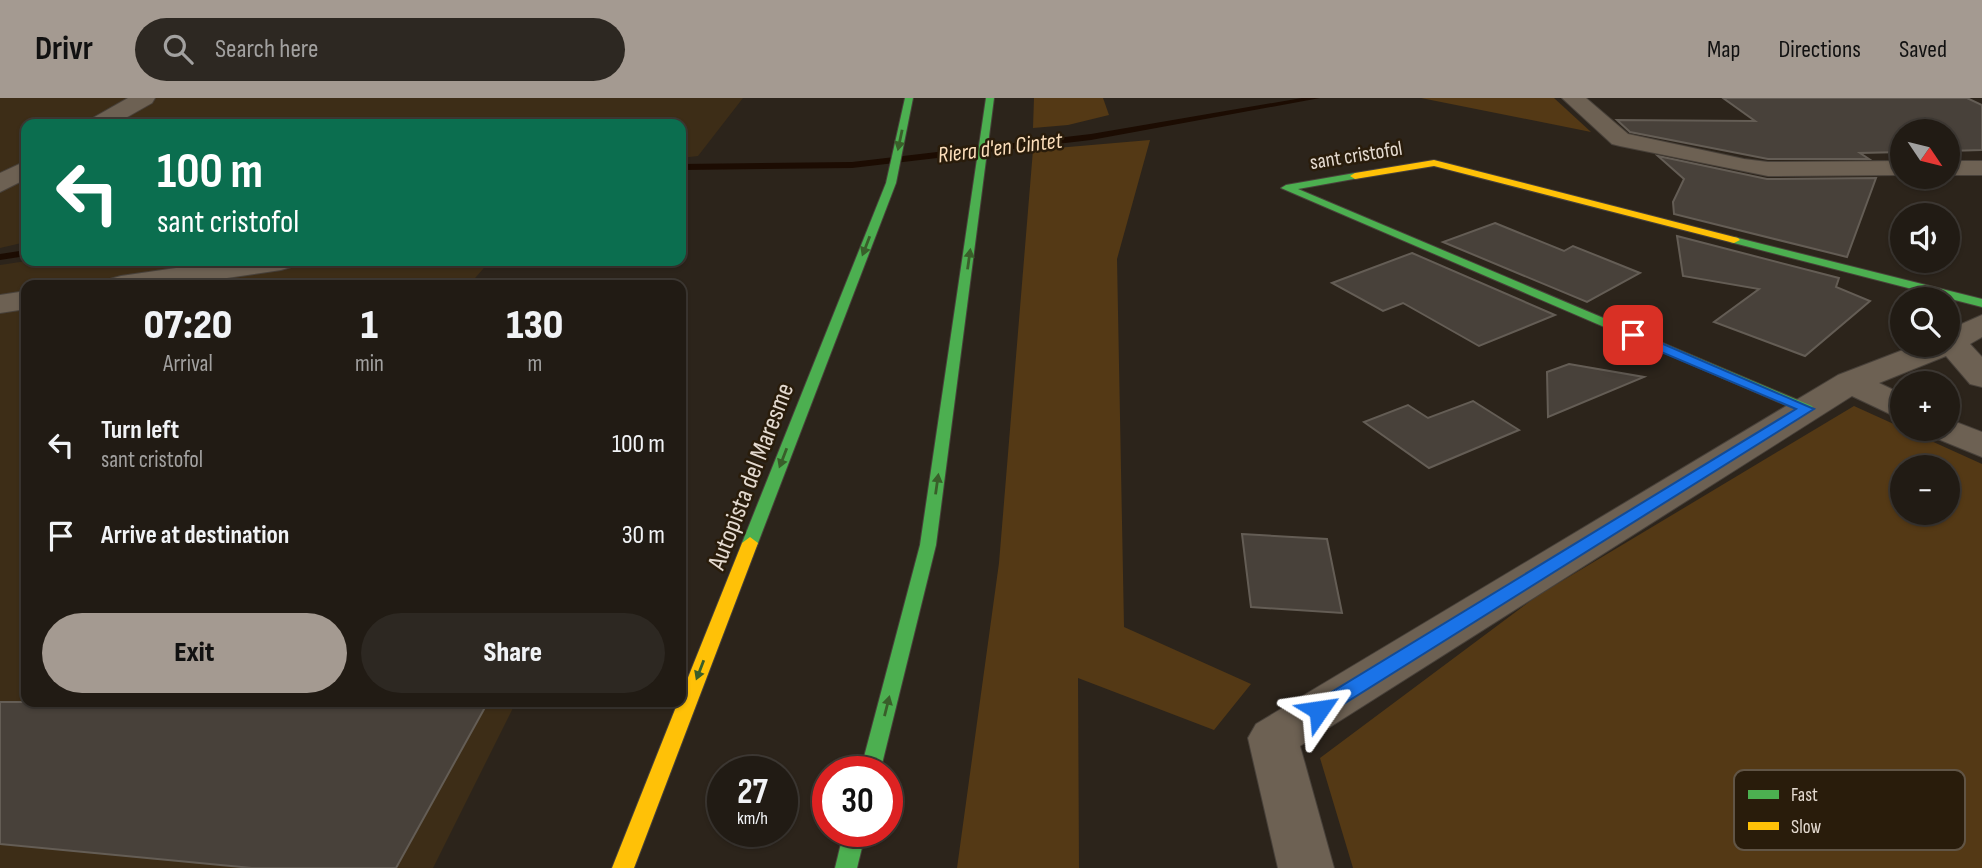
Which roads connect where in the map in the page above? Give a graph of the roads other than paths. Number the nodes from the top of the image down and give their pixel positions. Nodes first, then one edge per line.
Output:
1 (144, 98) edge
2 (909, 98) edge
3 (990, 98) edge
4 (1573, 98) edge
5 (108, 119) edge
6 (1890, 168) edge
7 (1960, 168) edge
8 (1982, 168) edge
9 (21, 171) edge
10 (0, 184) edge
11 (248, 266) edge
12 (154, 280) edge
13 (21, 301) edge
14 (1982, 303) edge
15 (0, 304) edge
16 (1982, 324) edge
17 (1960, 337) edge
18 (1960, 356) edge
19 (1914, 357) edge
20 (1982, 377) edge
21 (1850, 382) junction
22 (1890, 401) edge
23 (1807, 409) junction
24 (1960, 436) edge
25 (1982, 446) edge
26 (686, 707) edge
27 (686, 707) edge
28 (874, 756) edge
29 (851, 847) edge
30 (623, 868) edge
31 (846, 868) edge
32 (1306, 868) edge

1 - 5 street
2 -> 26 main road, Autopista del Maresme
28 -> 3 main road
4 - 6 street
7 - 8 street
9 - 10 street
11 - 12 street
13 - 15 street
14 - 23 main road, sant cristofol
16 - 17 street
18 - 20 street
19 - 21 street
21 - 22 street
21 - 23 street
23 - 32 street
24 - 25 street
27 -> 30 main road, Autopista del Maresme
29 - 31 main road

